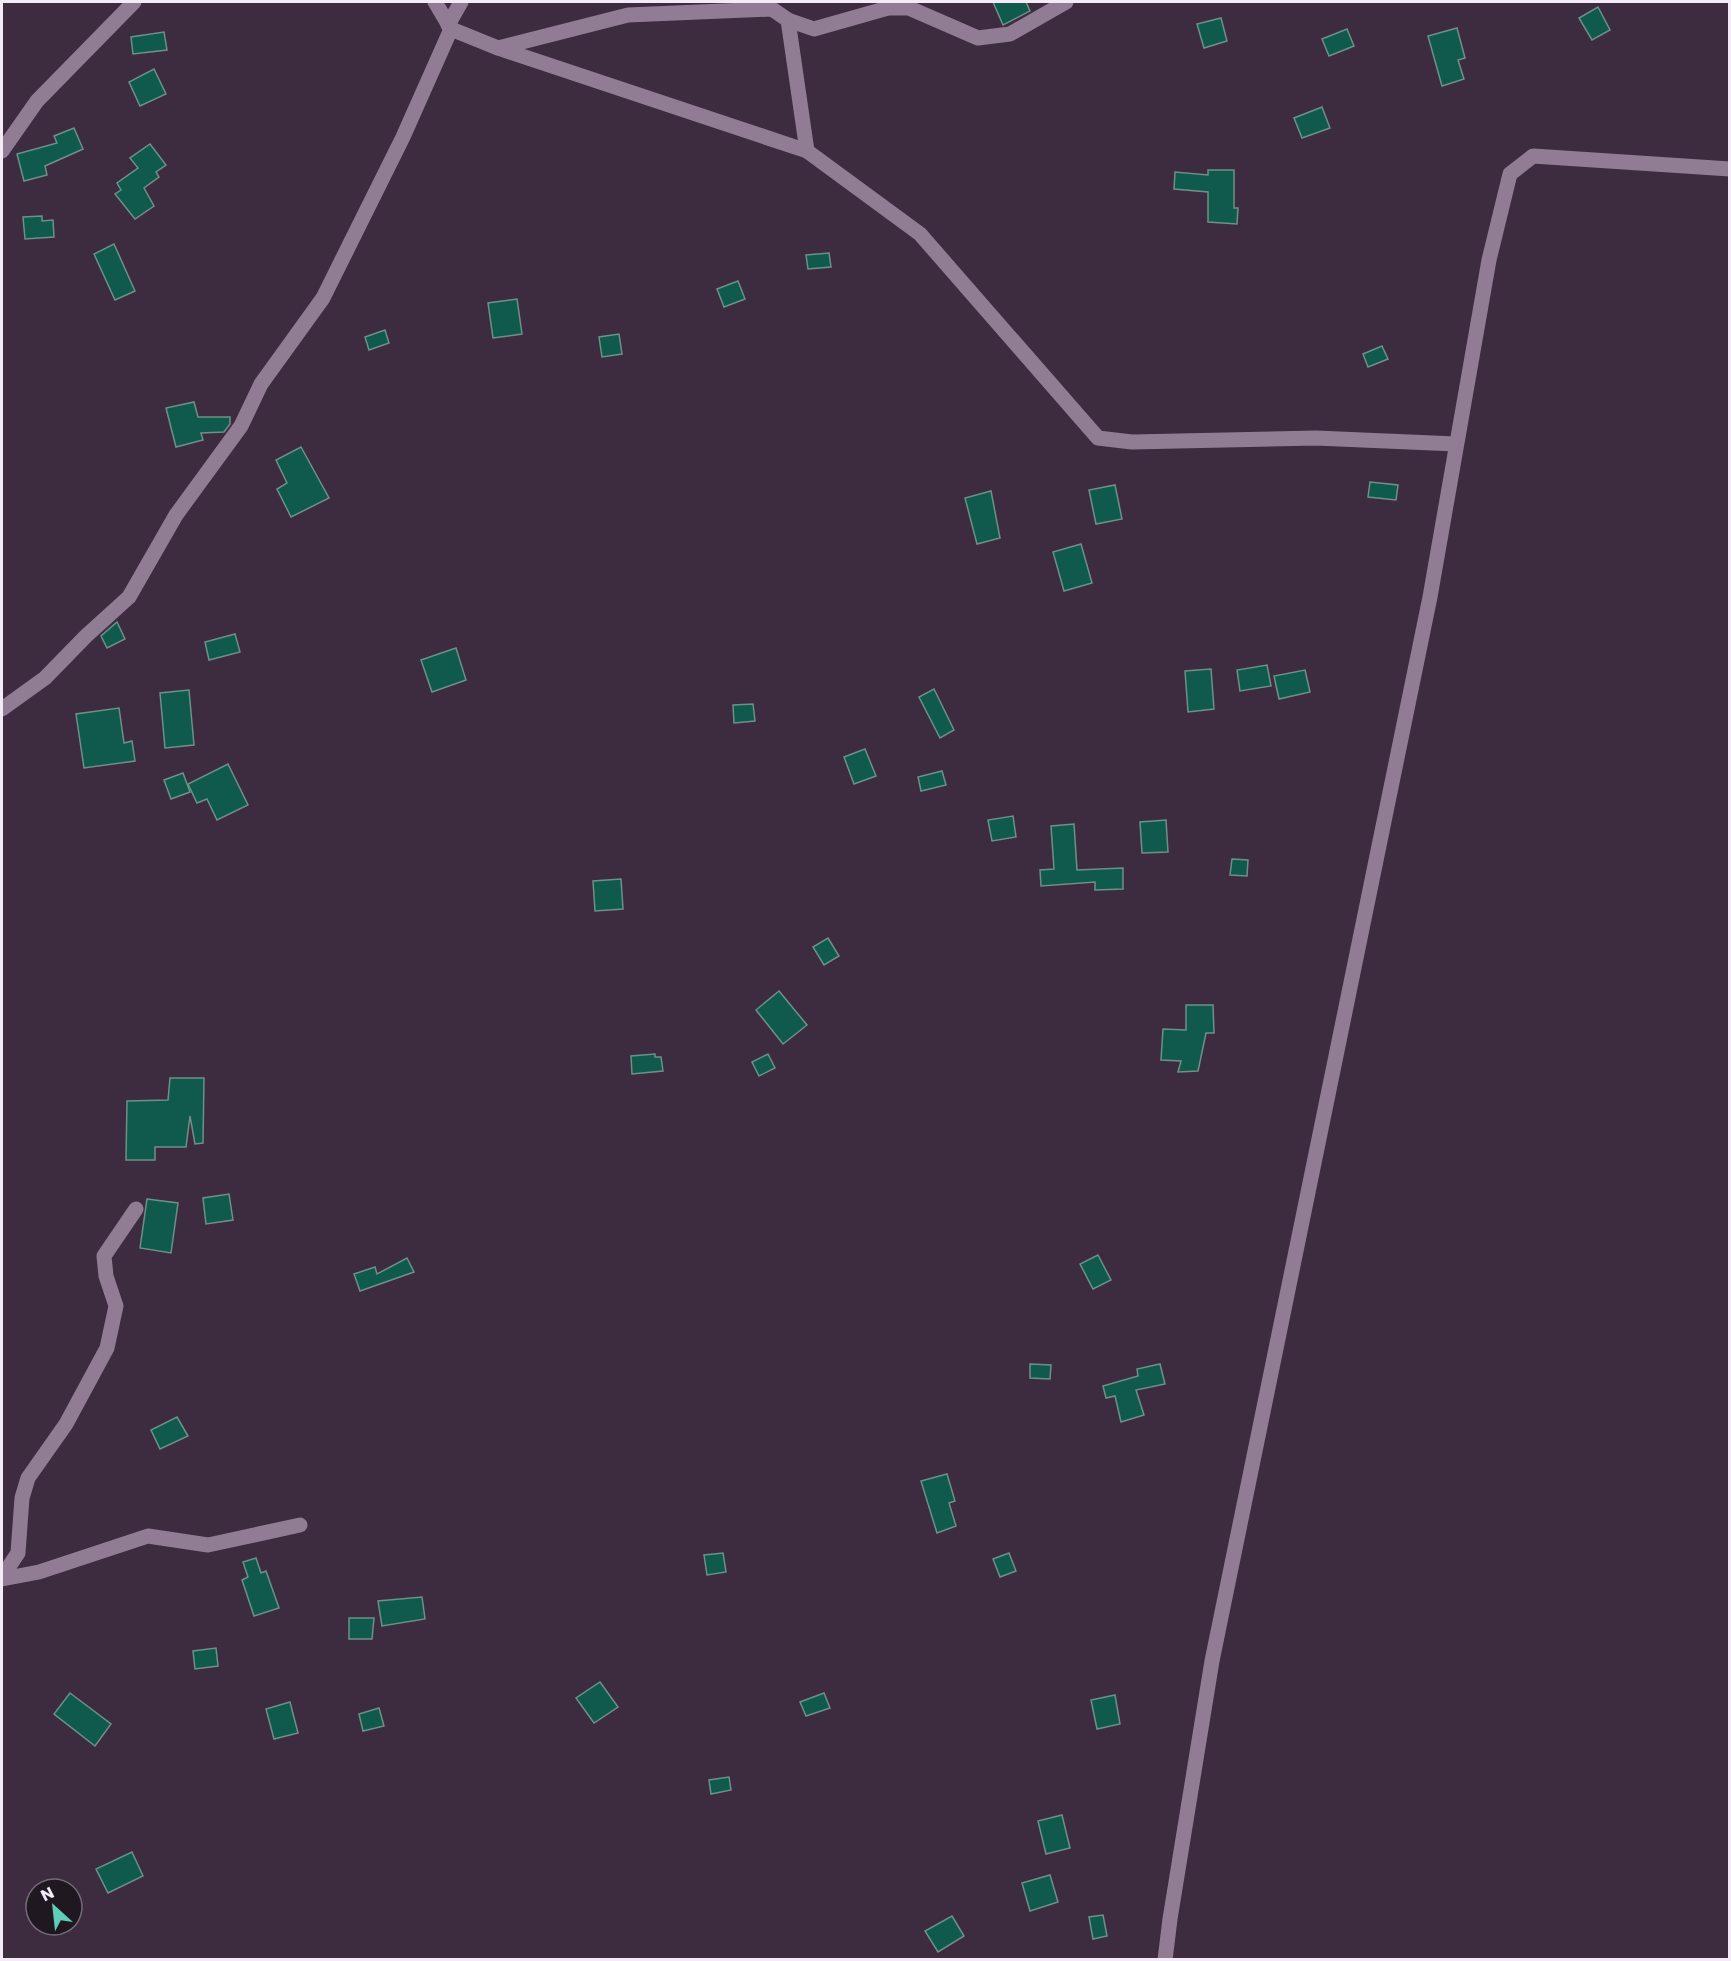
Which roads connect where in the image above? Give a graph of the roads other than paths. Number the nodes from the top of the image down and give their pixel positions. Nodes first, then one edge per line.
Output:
1 (134, 2) edge
2 (435, 2) edge
3 (461, 2) edge
4 (1066, 2) edge
5 (788, 20) junction
6 (449, 27) junction
7 (498, 48) junction
8 (2, 151) edge
9 (807, 151) junction
10 (1730, 169) edge
11 (1456, 444) junction
12 (2, 709) edge
13 (136, 1209) dead end
14 (300, 1525) dead end
15 (2, 1578) edge
16 (1165, 1959) edge

1 - 8 street
2 - 6 street
3 - 6 street
4 - 5 street
5 - 7 street
5 - 9 street
6 - 7 street
6 - 12 street
7 - 9 street
9 - 11 street
10 - 11 street
11 - 16 street
13 - 15 street
14 - 15 street

